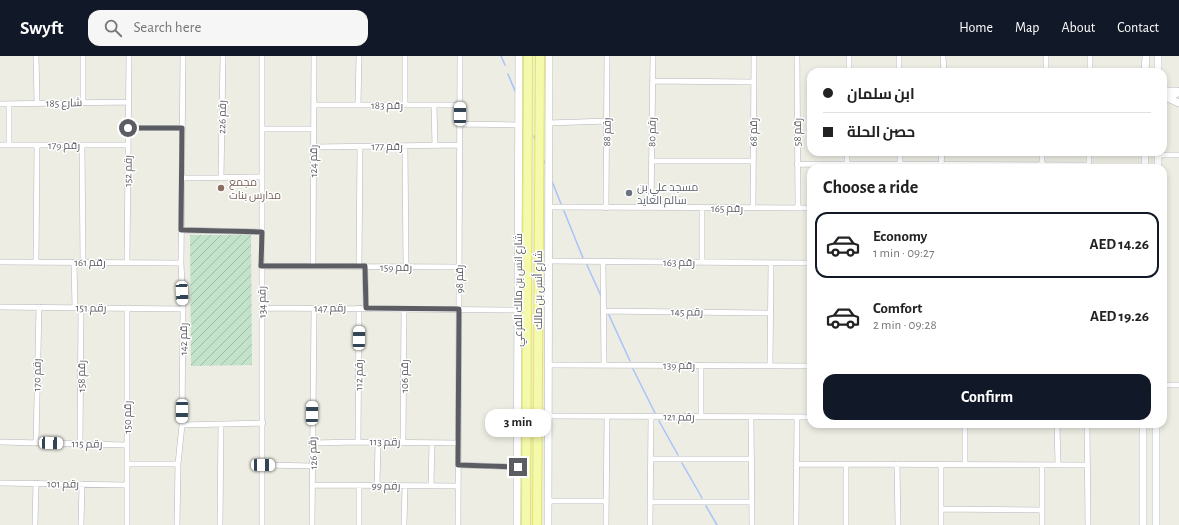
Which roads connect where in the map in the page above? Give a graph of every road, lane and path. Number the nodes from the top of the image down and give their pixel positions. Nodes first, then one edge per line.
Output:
1 (36, 56) edge
2 (83, 56) edge
3 (129, 56) edge
4 (183, 56) edge
5 (222, 56) edge
6 (262, 56) edge
7 (314, 56) edge
8 (359, 56) edge
9 (406, 56) edge
10 (460, 56) edge
11 (519, 56) edge
12 (528, 56) edge
13 (540, 56) edge
14 (548, 56) edge
15 (607, 56) edge
16 (653, 56) edge
17 (754, 56) edge
18 (797, 56) edge
19 (849, 56) edge
20 (899, 56) edge
21 (943, 56) edge
22 (1046, 56) edge
23 (1090, 56) edge
24 (1146, 56) edge
25 (1158, 56) edge
26 (848, 68) edge
27 (899, 68) edge
28 (944, 68) edge
29 (1046, 68) edge
30 (1090, 68) edge
31 (1145, 68) edge
32 (1158, 68) edge
33 (653, 81) junction
34 (753, 82) junction
35 (1167, 90) edge
36 (1179, 91) edge
37 (129, 102) junction
38 (37, 103) junction
39 (83, 103) junction
40 (1167, 103) edge
41 (1179, 103) edge
42 (0, 104) edge
43 (9, 104) junction
44 (434, 104) junction
45 (314, 105) junction
46 (358, 105) junction
47 (405, 105) junction
48 (460, 105) junction
49 (608, 121) junction
50 (548, 123) junction
51 (460, 124) junction
52 (518, 125) junction
53 (128, 128) junction
54 (182, 128) junction
55 (262, 129) junction
56 (314, 129) junction
57 (0, 145) edge
58 (9, 145) junction
59 (36, 145) junction
60 (82, 145) junction
61 (128, 145) junction
62 (360, 146) junction
63 (405, 146) junction
64 (435, 146) junction
65 (460, 146) junction
66 (314, 147) junction
67 (1167, 154) edge
68 (1179, 155) edge
69 (847, 156) edge
70 (652, 161) junction
71 (753, 162) junction
72 (797, 164) junction
73 (847, 164) joint
74 (262, 177) junction
75 (182, 178) junction
76 (221, 178) junction
77 (518, 191) junction
78 (548, 207) junction
79 (606, 208) junction
80 (651, 208) junction
81 (702, 208) junction
82 (753, 208) junction
83 (798, 208) junction
84 (807, 208) edge
85 (181, 230) junction
86 (262, 232) junction
87 (548, 261) junction
88 (0, 262) edge
89 (36, 262) junction
90 (74, 262) junction
91 (83, 262) junction
92 (127, 262) junction
93 (603, 262) junction
94 (702, 262) junction
95 (771, 262) junction
96 (180, 263) junction
97 (807, 263) edge
98 (261, 266) junction
99 (313, 266) junction
100 (362, 266) junction
101 (406, 267) junction
102 (459, 267) junction
103 (0, 307) edge
104 (39, 307) junction
105 (78, 308) junction
106 (262, 308) junction
107 (360, 308) junction
108 (366, 308) junction
109 (127, 309) junction
110 (183, 309) junction
111 (314, 309) junction
112 (404, 309) junction
113 (459, 309) junction
114 (518, 310) junction
115 (604, 311) junction
116 (538, 313) junction
117 (771, 313) junction
118 (528, 320) junction
119 (548, 365) junction
120 (604, 365) junction
121 (701, 365) junction
122 (770, 366) junction
123 (807, 366) edge
124 (1167, 384) edge
125 (1179, 385) edge
126 (548, 416) junction
127 (607, 416) junction
128 (651, 417) junction
129 (797, 417) junction
130 (807, 417) edge
131 (701, 418) junction
132 (751, 418) junction
133 (263, 423) junction
134 (221, 424) junction
135 (182, 425) junction
136 (966, 428) edge
137 (1057, 428) edge
138 (1087, 428) edge
139 (1143, 428) edge
140 (1156, 428) edge
141 (0, 442) edge
142 (36, 442) junction
143 (358, 442) junction
144 (312, 443) junction
145 (378, 443) junction
146 (403, 443) junction
147 (432, 443) junction
148 (458, 443) junction
149 (80, 444) junction
150 (127, 445) junction
151 (651, 459) junction
152 (752, 459) junction
153 (127, 464) junction
154 (178, 464) junction
155 (797, 464) junction
156 (846, 464) junction
157 (898, 464) junction
158 (965, 464) junction
159 (1042, 464) junction
160 (263, 465) junction
161 (458, 465) junction
162 (941, 465) junction
163 (1058, 465) junction
164 (1087, 465) junction
165 (314, 466) junction
166 (518, 467) junction
167 (0, 483) edge
168 (36, 484) junction
169 (82, 484) junction
170 (127, 485) junction
171 (313, 485) junction
172 (360, 486) junction
173 (377, 486) junction
174 (405, 486) junction
175 (431, 486) junction
176 (458, 486) junction
177 (548, 501) junction
178 (606, 501) junction
179 (650, 502) junction
180 (752, 502) junction
181 (941, 509) junction
182 (1042, 510) junction
183 (35, 525) edge
184 (81, 525) edge
185 (126, 525) edge
186 (177, 525) edge
187 (220, 525) edge
188 (262, 525) edge
189 (312, 525) edge
190 (359, 525) edge
191 (404, 525) edge
192 (458, 525) edge
193 (517, 525) edge
194 (526, 525) edge
195 (537, 525) edge
196 (548, 525) edge
197 (606, 525) edge
198 (650, 525) edge
199 (752, 525) edge
200 (796, 525) edge
201 (846, 525) edge
202 (898, 525) edge
203 (941, 525) edge
204 (1042, 525) edge
205 (1088, 525) edge
206 (1143, 525) edge
207 (1156, 525) edge

1 - 38 street
2 - 39 street
3 - 37 street, رقم 152
4 - 54 street, رقم 142
5 - 76 street, رقم 226
6 - 55 street, رقم 134
7 - 45 street, رقم 124
8 - 46 street
9 - 47 street
10 - 48 street, رقم 98
11 - 52 street, شارع انس بن مالك الفرعي
12 - 118 main road, شارع أنس بن مالك
13 - 116 main road, شارع أنس بن مالك
14 - 50 street
15 - 49 street, رقم 88
16 - 33 street, رقم 80
17 - 34 street, رقم 68
18 - 72 street, رقم 58
19 - 26 street
20 - 27 street
21 - 28 street
22 - 29 street
23 - 30 street
24 - 31 street
25 - 32 street
33 - 34 street
33 - 70 street, رقم 80
34 - 71 street, رقم 68
35 - 36 street
36 - 41 street
37 - 39 street, شارع 185
37 - 53 street, رقم 152
38 - 39 street, شارع 185
38 - 43 street, شارع 185
40 - 41 street
42 - 43 street, شارع 185
43 - 58 street
44 - 47 street, رقم 183
44 - 48 street, رقم 183
44 - 64 street
45 - 46 street, رقم 183
45 - 56 street, رقم 124
46 - 47 street, رقم 183
48 - 51 street, رقم 98
49 - 50 street
49 - 79 street, رقم 88
50 - 78 street
51 - 52 street
51 - 65 street, رقم 98
52 - 77 street, شارع انس بن مالك الفرعي
53 - 54 street
53 - 61 street, رقم 152
54 - 75 street, رقم 142
55 - 56 street
55 - 74 street, رقم 134
56 - 66 street, رقم 124
57 - 58 street, رقم 179
58 - 59 street, رقم 179
59 - 60 street, رقم 179
59 - 89 street
60 - 61 street, رقم 179
60 - 91 street
61 - 92 street, رقم 152
62 - 63 street, رقم 177
62 - 66 street, رقم 177
62 - 100 street
63 - 64 street, رقم 177
63 - 101 street
64 - 65 street, رقم 177
65 - 102 street, رقم 98
66 - 99 street, رقم 124
67 - 68 street
69 - 73 street
70 - 71 street
70 - 80 street, رقم 80
71 - 82 street, رقم 68
72 - 73 street
72 - 83 street, رقم 58
74 - 76 street
74 - 86 street, رقم 134
75 - 76 street
75 - 85 street, رقم 142
77 - 114 street, شارع انس بن مالك الفرعي
77 - 118 street
78 - 79 street, رقم 165
78 - 87 street
78 - 116 street
79 - 80 street, رقم 165
80 - 81 street, رقم 165
81 - 82 street, رقم 165
81 - 94 street
82 - 83 street, رقم 165
83 - 84 street, رقم 165
85 - 86 street
85 - 96 street, رقم 142
86 - 98 street, رقم 134
87 - 93 street, رقم 163
87 - 119 street
88 - 89 street, رقم 161
89 - 90 street, رقم 161
90 - 91 street, رقم 161
90 - 105 street, رقم 158
91 - 92 street, رقم 161
92 - 96 street, رقم 161
93 - 94 street, رقم 163
93 - 115 street
94 - 95 street, رقم 163
95 - 97 street, رقم 163
95 - 117 street
96 - 110 street, رقم 142
98 - 99 street, رقم 159
98 - 106 street, رقم 134
99 - 100 street, رقم 159
100 - 101 street, رقم 159
100 - 108 street
101 - 102 street, رقم 159
102 - 113 street, رقم 98
103 - 104 street, رقم 151
104 - 105 street, رقم 151
104 - 142 street, رقم 170
105 - 109 street, رقم 151
105 - 149 street, رقم 158
106 - 111 street, رقم 147
106 - 133 street, رقم 134
107 - 108 street, رقم 147
107 - 111 street, رقم 147
107 - 143 street, رقم 112
108 - 112 street, رقم 147
109 - 110 street, رقم 151
109 - 150 street, رقم 150
110 - 135 street, رقم 142
111 - 144 street, رقم 126
112 - 113 street, رقم 147
112 - 146 street, رقم 106
113 - 114 street, رقم 147
113 - 148 street, رقم 98
114 - 166 street, شارع انس بن مالك الفرعي
115 - 117 street, رقم 145
115 - 120 street
116 - 195 main road, شارع أنس بن مالك
117 - 122 street
118 - 194 main road, شارع أنس بن مالك
119 - 120 street, رقم 139
119 - 126 street
120 - 121 street, رقم 139
121 - 122 street, رقم 139
121 - 131 street
122 - 123 street, رقم 139
124 - 125 street
126 - 127 street, رقم 121
126 - 177 street
127 - 128 street, رقم 121
127 - 178 street
128 - 131 street, رقم 121
128 - 151 street
129 - 130 street, رقم 121
129 - 132 street, رقم 121
129 - 155 street
131 - 132 street, رقم 121
132 - 152 street
133 - 134 street
133 - 160 street, رقم 134
134 - 135 street
134 - 187 street
135 - 154 street, رقم 142
136 - 158 street
137 - 163 street
138 - 164 street
139 - 206 street
140 - 207 street
141 - 142 street, رقم 115
142 - 149 street, رقم 115
143 - 144 street, رقم 113
143 - 145 street, رقم 113
144 - 165 street, رقم 126
145 - 146 street, رقم 113
145 - 173 street
146 - 147 street, رقم 113
147 - 148 street, رقم 113
147 - 175 street
148 - 161 street, رقم 98
149 - 150 street, رقم 115
150 - 153 street, رقم 150
151 - 152 street
151 - 179 street
152 - 180 street
153 - 154 street
153 - 170 street, رقم 150
154 - 186 street, رقم 142
155 - 156 street
155 - 200 street
156 - 157 street
156 - 201 street
157 - 162 street
157 - 202 street
158 - 159 street
158 - 162 street
159 - 163 street
159 - 182 street
160 - 165 street
160 - 188 street, رقم 134
161 - 166 street
161 - 176 street, رقم 98
162 - 181 street
163 - 164 street
164 - 205 street
165 - 171 street, رقم 126
166 - 193 street, شارع انس بن مالك الفرعي
167 - 168 street, رقم 101
168 - 169 street, رقم 101
168 - 183 street
169 - 170 street, رقم 101
169 - 184 street
170 - 185 street, رقم 150
171 - 172 street, رقم 99
171 - 189 street, رقم 126
172 - 173 street, رقم 99
172 - 190 street
173 - 174 street, رقم 99
174 - 175 street, رقم 99
174 - 191 street
175 - 176 street, رقم 99
176 - 192 street, رقم 98
177 - 178 street
177 - 196 street
178 - 197 street
179 - 180 street
179 - 198 street
180 - 199 street
181 - 182 street
181 - 203 street
182 - 204 street

